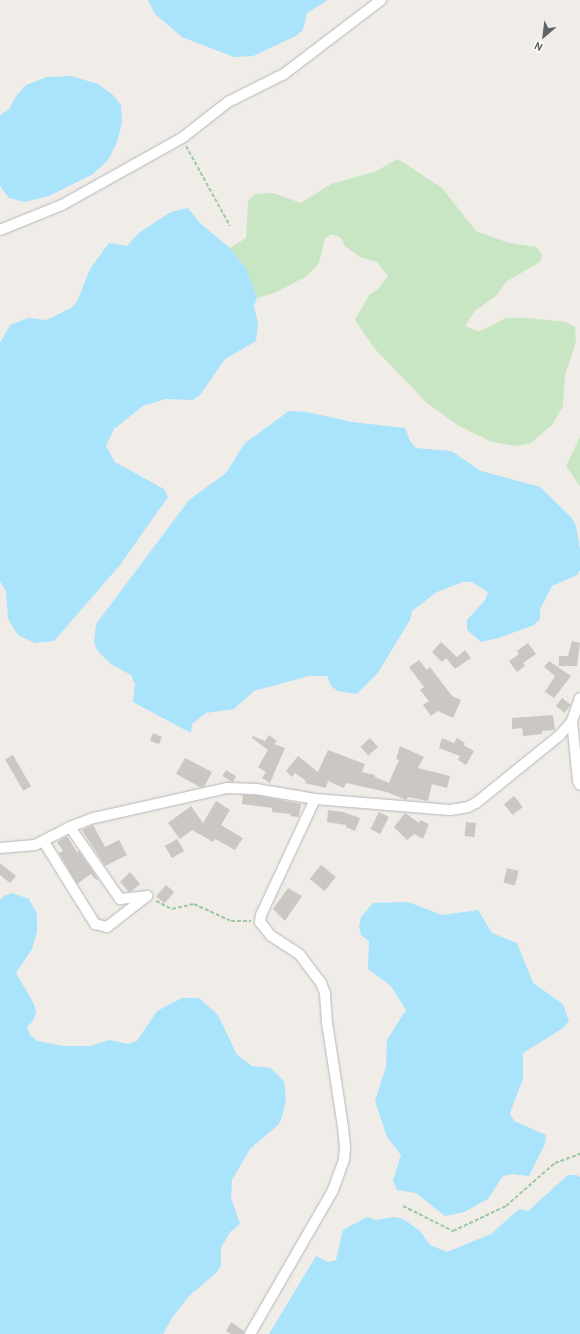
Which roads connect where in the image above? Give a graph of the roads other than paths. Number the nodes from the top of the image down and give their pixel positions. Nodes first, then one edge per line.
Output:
1 (380, 0) edge
2 (0, 230) edge
3 (580, 698) edge
4 (572, 721) junction
5 (580, 785) edge
6 (315, 799) junction
7 (70, 827) junction
8 (44, 842) junction
9 (0, 848) edge
10 (250, 1334) edge

1 - 2 street
3 - 4 street
4 - 5 street
4 - 6 street
6 - 7 street
6 - 10 street
7 - 8 street
7 - 8 street
8 - 9 street

